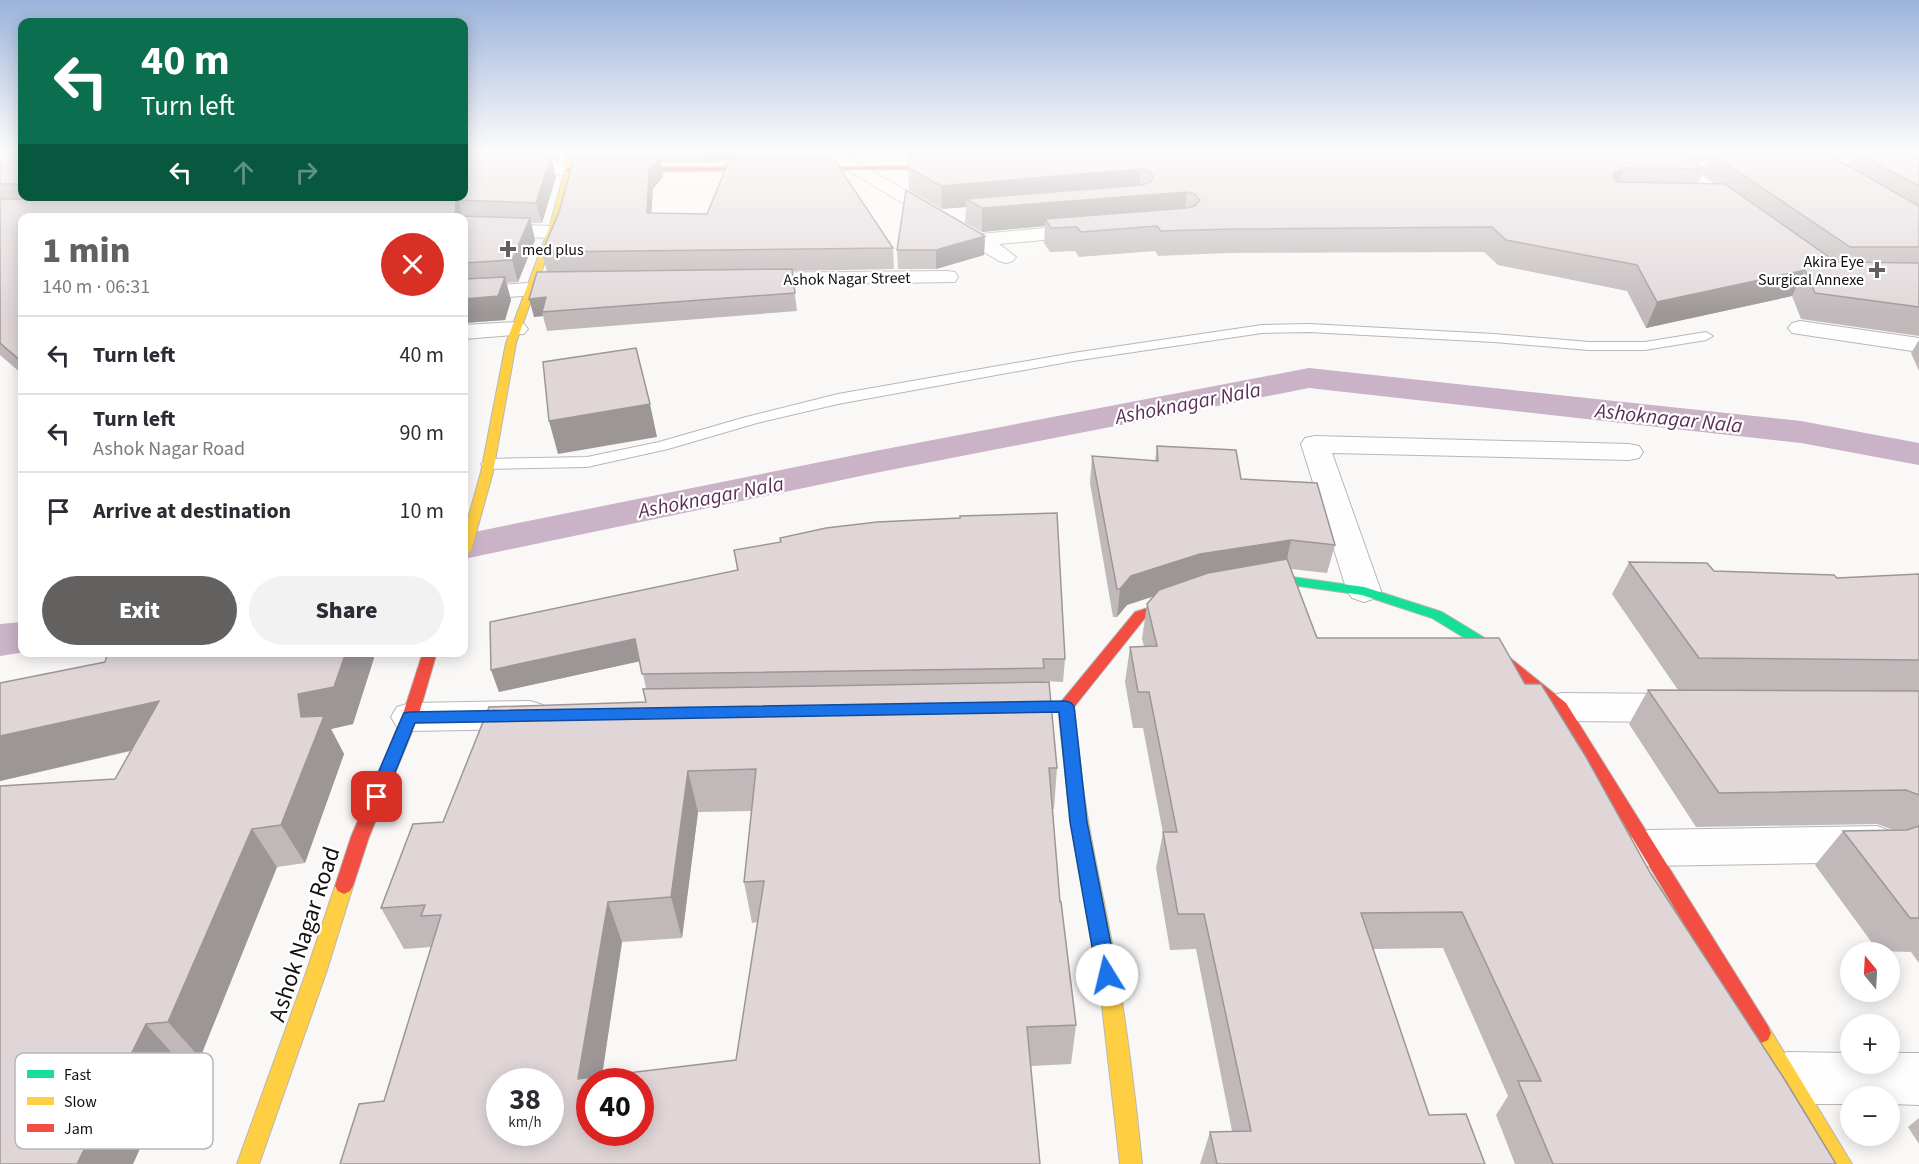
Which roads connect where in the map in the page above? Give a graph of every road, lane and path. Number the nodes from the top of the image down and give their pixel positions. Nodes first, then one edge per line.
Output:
1 (559, 206) edge
2 (918, 206) edge
3 (971, 213) edge
4 (937, 217) junction
5 (1110, 228) edge
6 (468, 229) edge
7 (552, 232) junction
8 (979, 240) junction
9 (1006, 257) dead end
10 (947, 277) dead end
11 (733, 279) edge
12 (554, 282) edge
13 (529, 286) junction
14 (468, 294) edge
15 (1800, 328) dead end
16 (468, 332) edge
17 (514, 335) junction
18 (1706, 336) dead end
19 (468, 345) edge
20 (1919, 345) edge
21 (1629, 452) dead end
22 (489, 464) junction
23 (468, 538) edge
24 (1240, 588) edge
25 (1365, 591) junction
26 (1206, 594) edge
27 (428, 657) edge
28 (1561, 707) junction
29 (1716, 708) edge
30 (565, 715) edge
31 (410, 717) junction
32 (1876, 844) edge
33 (1648, 849) junction
34 (1787, 1078) junction
35 (1919, 1079) edge
36 (248, 1164) edge
37 (1131, 1164) edge
38 (1841, 1164) edge

1 - 7 street
2 - 4 street
3 - 4 street
4 - 8 street
5 - 8 street
6 - 7 street
7 - 13 street
8 - 9 street
10 - 11 street, Ashok Nagar Street
12 - 13 street
13 - 14 street
13 - 17 street
15 - 20 street
16 - 17 street
17 - 19 street
17 - 22 street
18 - 22 lane
21 - 25 street
22 - 23 street
24 - 25 street
25 - 28 street
26 - 37 street
27 - 31 street, Ashok Nagar Road
28 - 29 street
28 - 33 street
30 - 31 street
31 - 36 street, Ashok Nagar Road
32 - 33 street
33 - 34 street
34 - 35 street
34 - 38 street

